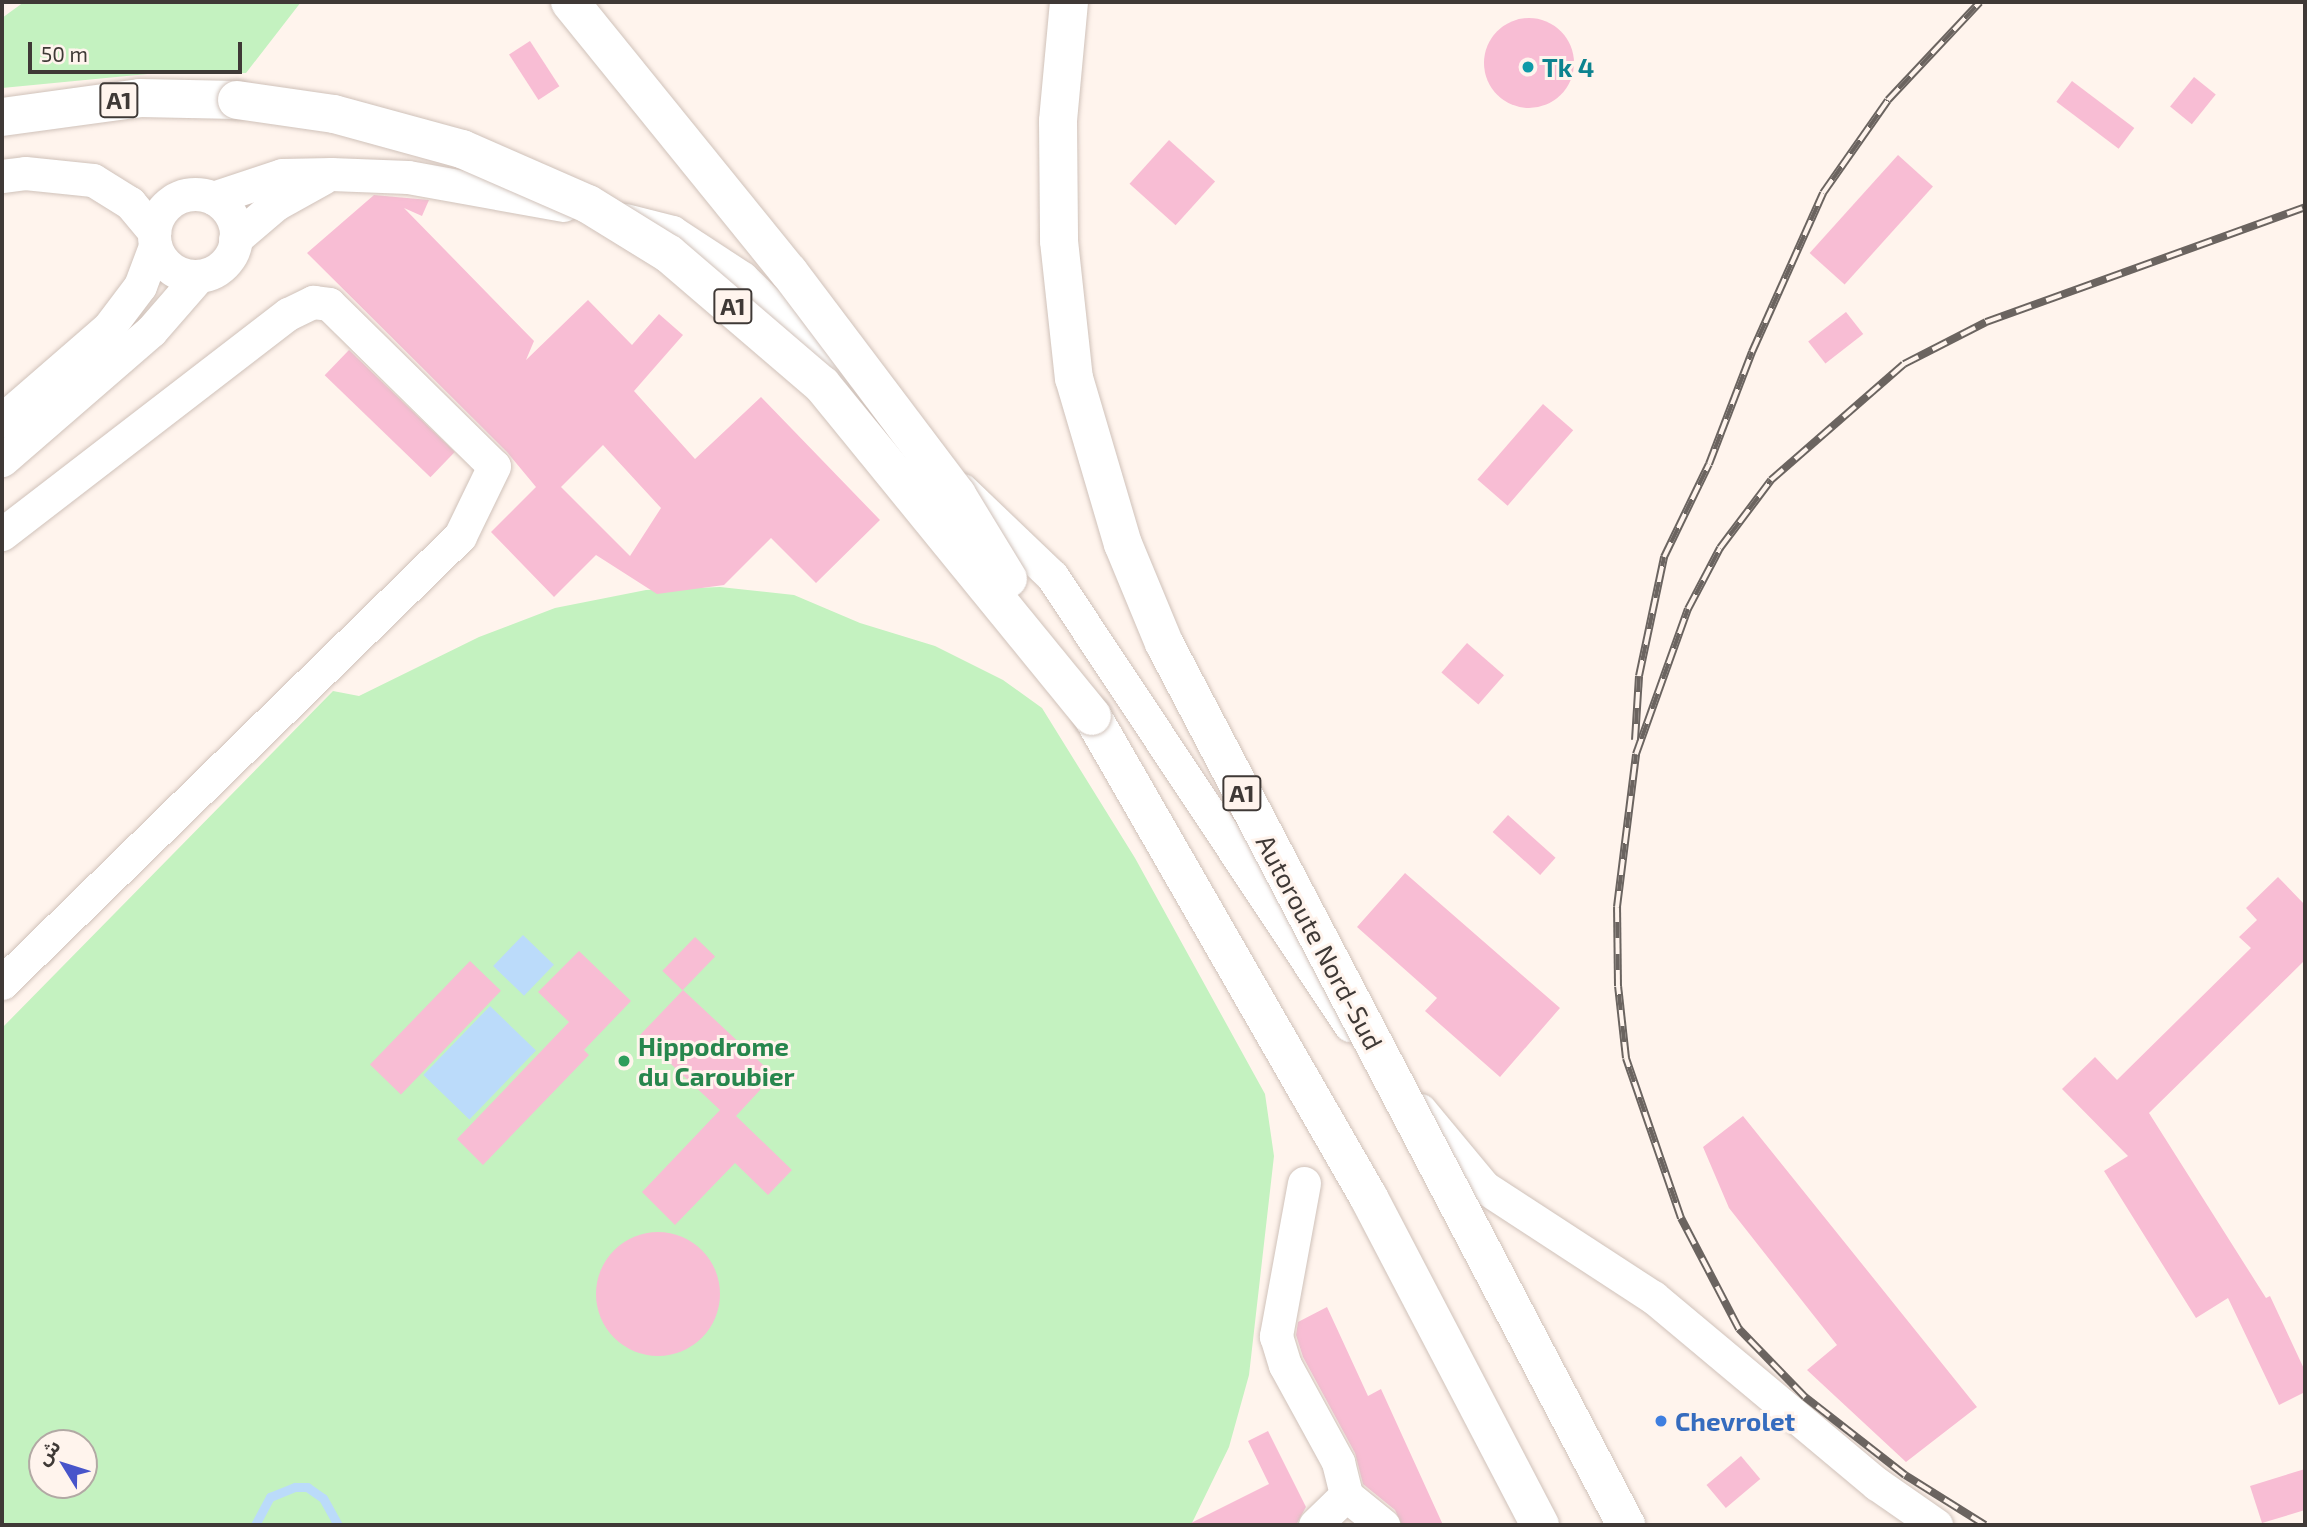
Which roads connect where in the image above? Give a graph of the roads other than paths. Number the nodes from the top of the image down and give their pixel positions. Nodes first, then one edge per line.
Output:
1 (570, 2) edge
2 (1069, 2) edge
3 (2, 117) edge
4 (331, 174) junction
5 (2, 176) edge
6 (213, 198) junction
7 (154, 239) junction
8 (235, 239) junction
9 (198, 276) junction
10 (2, 420) edge
11 (2, 460) edge
12 (2, 534) edge
13 (1092, 716) junction
14 (2, 983) edge
15 (1304, 1183) dead end
16 (1346, 1495) junction
17 (1315, 1525) edge
18 (1383, 1525) edge
19 (1539, 1525) edge
20 (1626, 1525) edge
21 (1936, 1525) edge

1 - 13 highway, A1, bridge
2 - 20 highway, Autoroute Nord-Sud / A1, bridge
3 - 13 highway, A1, bridge
4 - 6 street
4 - 8 street
4 - 21 street
5 - 7 street
6 - 7 street
6 - 8 street
7 - 9 street
7 - 10 street
8 - 9 street
9 - 11 street
12 - 14 street
13 - 19 highway, A1
15 - 16 street
16 - 17 street
16 - 18 street

